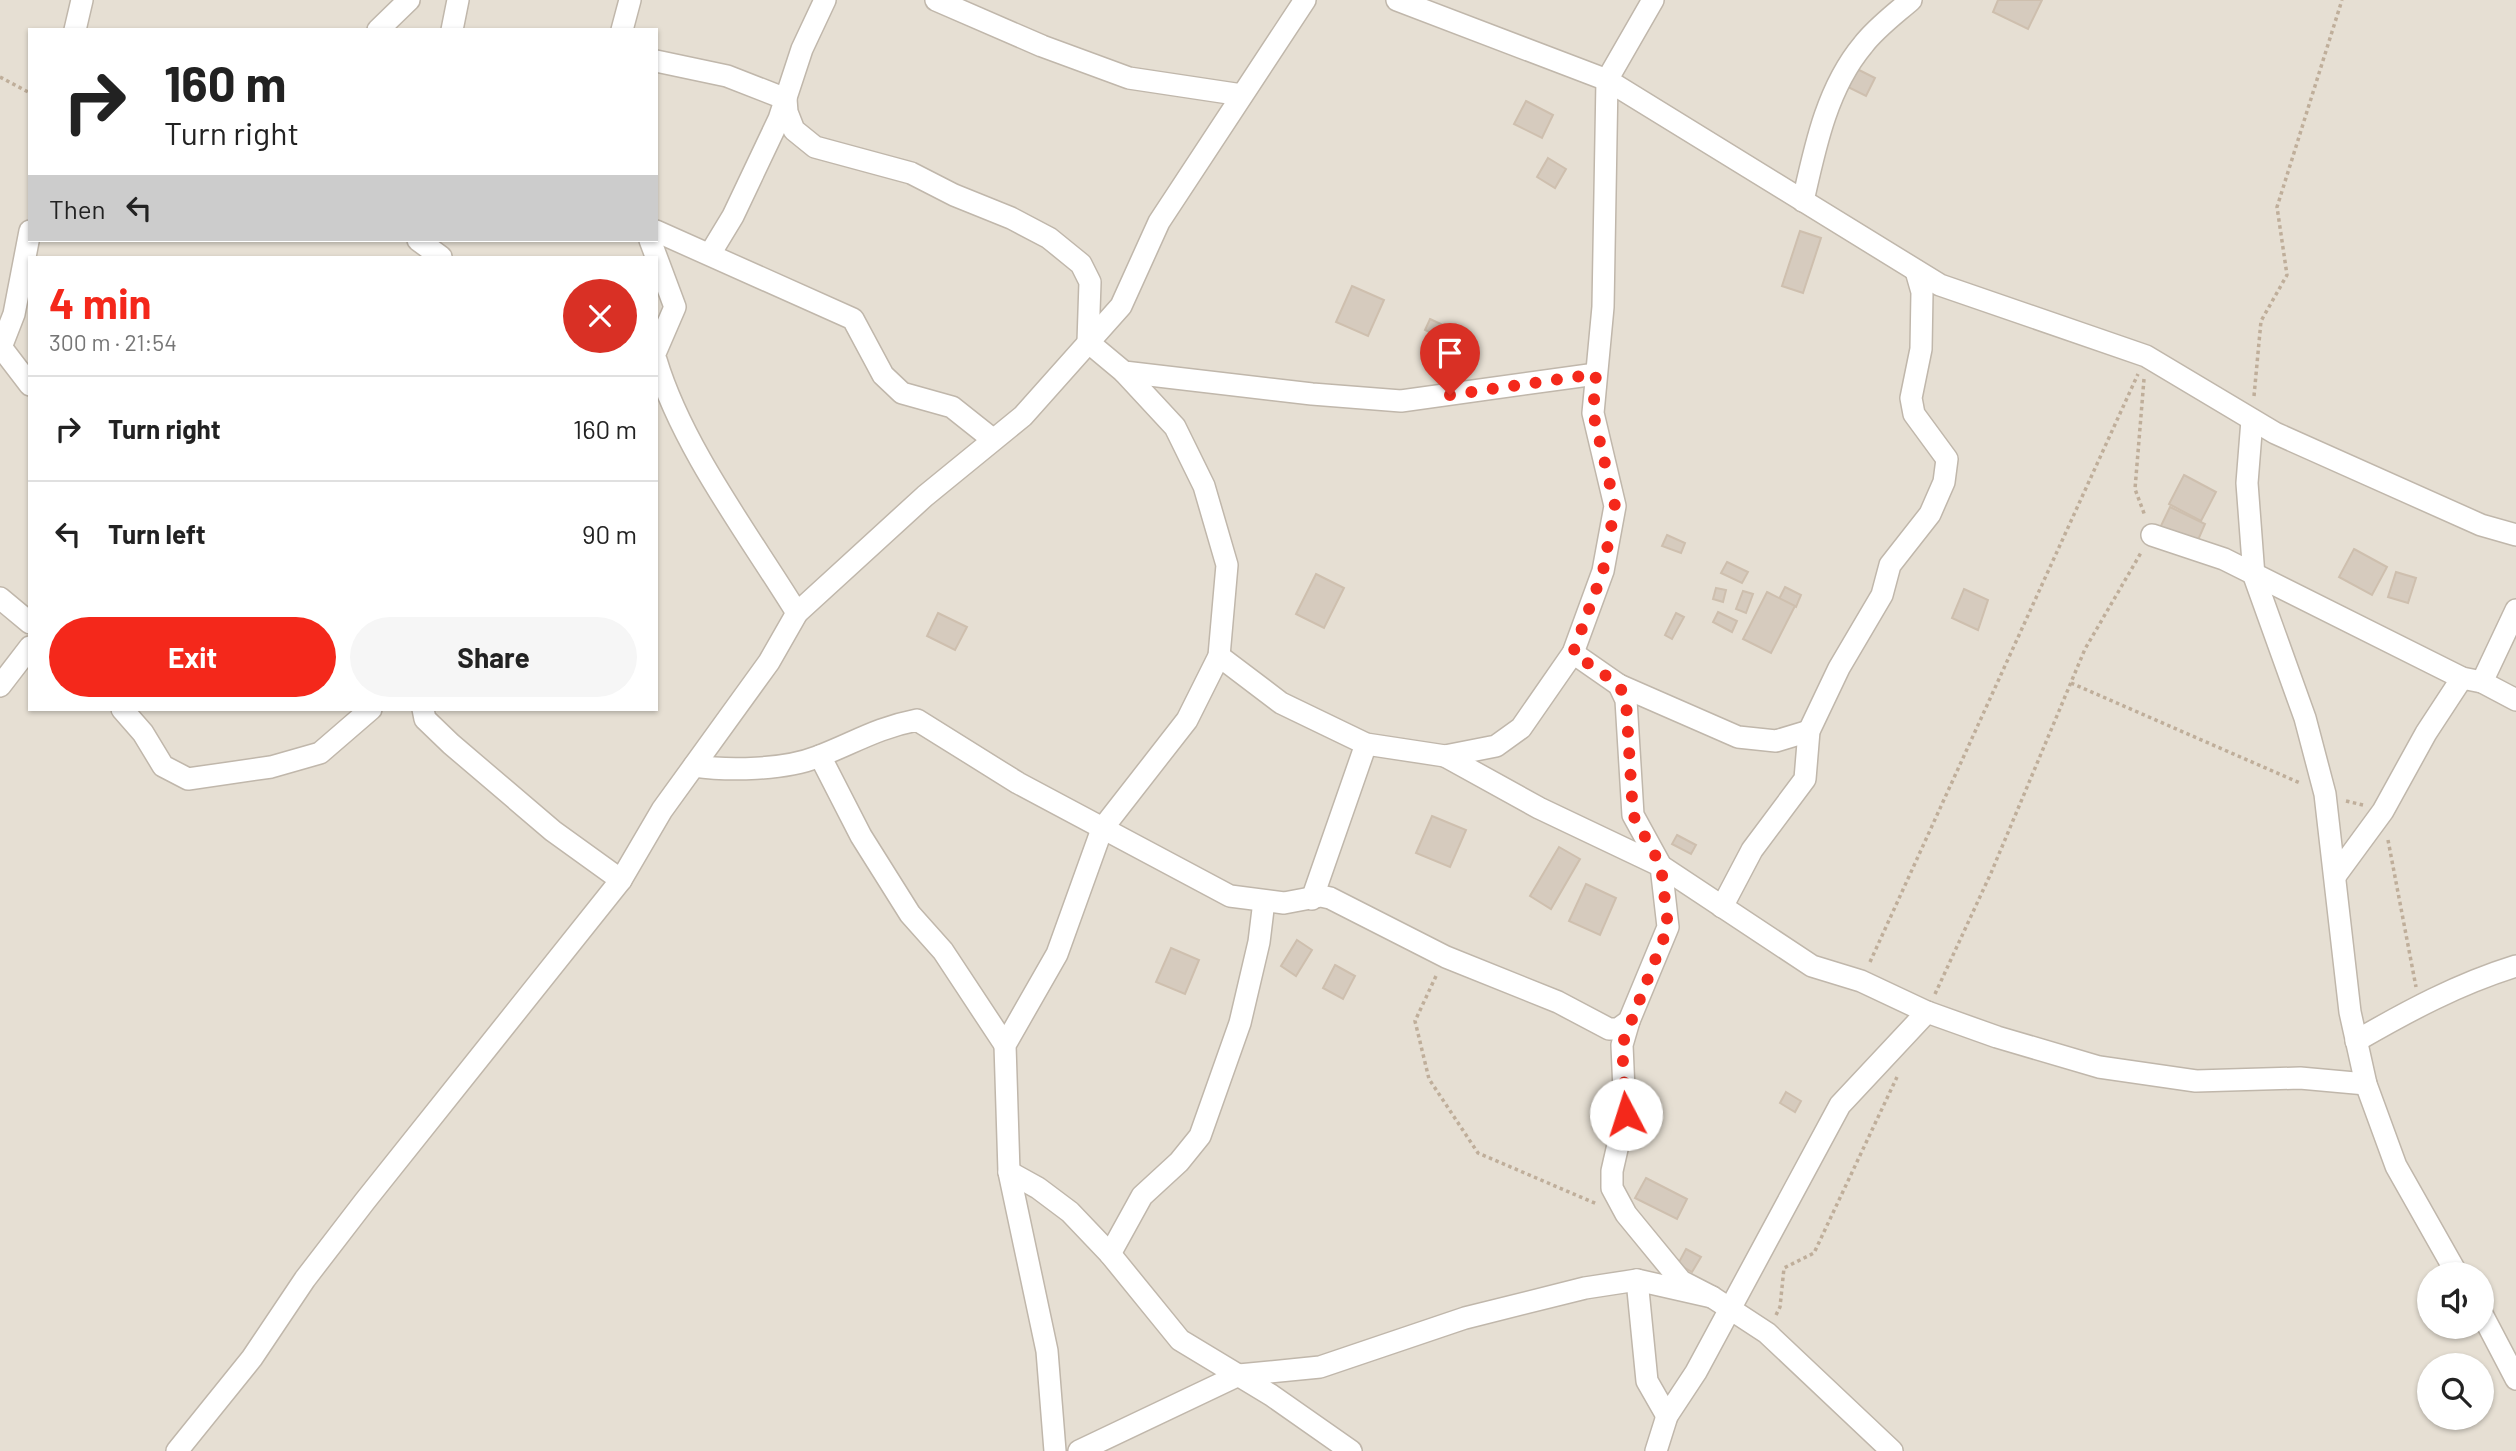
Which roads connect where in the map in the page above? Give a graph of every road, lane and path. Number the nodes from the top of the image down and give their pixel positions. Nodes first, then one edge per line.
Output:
1 (82, 0) edge
2 (409, 0) edge
3 (458, 0) edge
4 (825, 0) edge
5 (936, 0) edge
6 (1305, 0) edge
7 (1397, 0) edge
8 (1653, 0) edge
9 (1911, 0) edge
10 (2342, 0) edge
11 (75, 28) edge
12 (380, 28) edge
13 (452, 28) edge
14 (658, 61) edge
15 (0, 77) edge
16 (1607, 80) junction
17 (28, 92) edge
18 (1242, 95) junction
19 (786, 99) junction
20 (1803, 201) junction
21 (658, 232) edge
22 (28, 241) edge
23 (421, 242) edge
24 (710, 254) junction
25 (439, 256) edge
26 (658, 261) edge
27 (1916, 271) junction
28 (1088, 342) junction
29 (0, 348) edge
30 (658, 348) edge
31 (2146, 356) junction
32 (658, 365) edge
33 (1124, 372) junction
34 (1596, 374) junction
35 (28, 383) edge
36 (2252, 420) junction
37 (991, 438) junction
38 (2152, 535) junction
39 (2516, 535) edge
40 (2254, 576) junction
41 (0, 598) edge
42 (2516, 610) edge
43 (797, 613) junction
44 (28, 621) edge
45 (28, 650) edge
46 (1573, 653) junction
47 (1219, 656) junction
48 (2472, 680) junction
49 (2071, 682) junction
50 (1619, 685) junction
51 (0, 686) edge
52 (2516, 700) edge
53 (124, 711) edge
54 (369, 711) edge
55 (418, 712) edge
56 (1809, 731) junction
57 (1366, 744) junction
58 (820, 756) junction
59 (1445, 756) junction
60 (694, 766) junction
61 (2325, 794) junction
62 (2383, 811) junction
63 (1102, 829) junction
64 (1661, 866) junction
65 (2336, 875) junction
66 (621, 880) junction
67 (1312, 899) junction
68 (1264, 901) junction
69 (1723, 907) junction
70 (1446, 957) junction
71 (2516, 966) edge
72 (1861, 981) junction
73 (2420, 1004) junction
74 (1927, 1012) junction
75 (1629, 1021) junction
76 (2356, 1041) junction
77 (1004, 1045) junction
78 (1901, 1067) dead end
79 (2366, 1084) junction
80 (1009, 1172) junction
81 (1626, 1214) junction
82 (1111, 1254) junction
83 (2450, 1262) edge
84 (1637, 1280) junction
85 (1712, 1297) junction
86 (1730, 1309) junction
87 (1767, 1333) junction
88 (2494, 1337) edge
89 (1238, 1375) junction
90 (2516, 1379) edge
91 (1667, 1416) junction
92 (177, 1451) edge
93 (1055, 1451) edge
94 (1079, 1451) edge
95 (1351, 1451) edge
96 (1656, 1451) edge
97 (1892, 1451) edge

1 - 11 street
2 - 12 street
3 - 13 street
4 - 19 street
5 - 18 street
6 - 18 street
7 - 16 street
8 - 16 street
9 - 20 street
10 - 36 path
14 - 19 street
15 - 17 path
16 - 20 street
16 - 34 street
18 - 28 street
19 - 24 street
19 - 28 street
20 - 27 street
21 - 24 street
22 - 29 street
23 - 25 street
24 - 37 street
26 - 30 street
27 - 31 street
27 - 56 street
28 - 33 street
28 - 37 street
29 - 35 street
31 - 36 street
31 - 38 path
31 - 72 path
32 - 43 street
33 - 34 street
33 - 47 street
34 - 46 street
36 - 39 street
36 - 40 street
37 - 43 street
38 - 40 street
38 - 49 path
40 - 48 street
40 - 61 street
41 - 44 street
42 - 48 street
43 - 60 street
45 - 51 street
46 - 50 street
46 - 59 street
47 - 57 street
47 - 63 street
48 - 52 street
48 - 62 street
49 - 61 path
49 - 74 path
50 - 56 street
50 - 64 street
53 - 54 street
55 - 66 street
56 - 69 street
57 - 59 street
57 - 67 street
58 - 60 street
58 - 63 street
58 - 77 street
59 - 64 street
60 - 66 street
61 - 62 path
61 - 65 street
62 - 65 street
62 - 73 path
63 - 68 street
63 - 77 street
64 - 69 street
64 - 75 street
65 - 76 street
66 - 92 street
67 - 68 street
67 - 70 street
68 - 82 street
69 - 72 street
70 - 75 street
70 - 81 path
71 - 73 street
72 - 74 street
73 - 76 street
74 - 79 street
74 - 86 street
75 - 81 street
76 - 79 street
77 - 80 street
78 - 87 path
79 - 83 street
80 - 82 street
80 - 93 street
81 - 85 street
82 - 89 street
84 - 85 street
84 - 89 street
84 - 91 street
85 - 86 street
86 - 87 street
86 - 91 street
87 - 97 street
88 - 90 street
89 - 94 street
89 - 95 street
91 - 96 street

